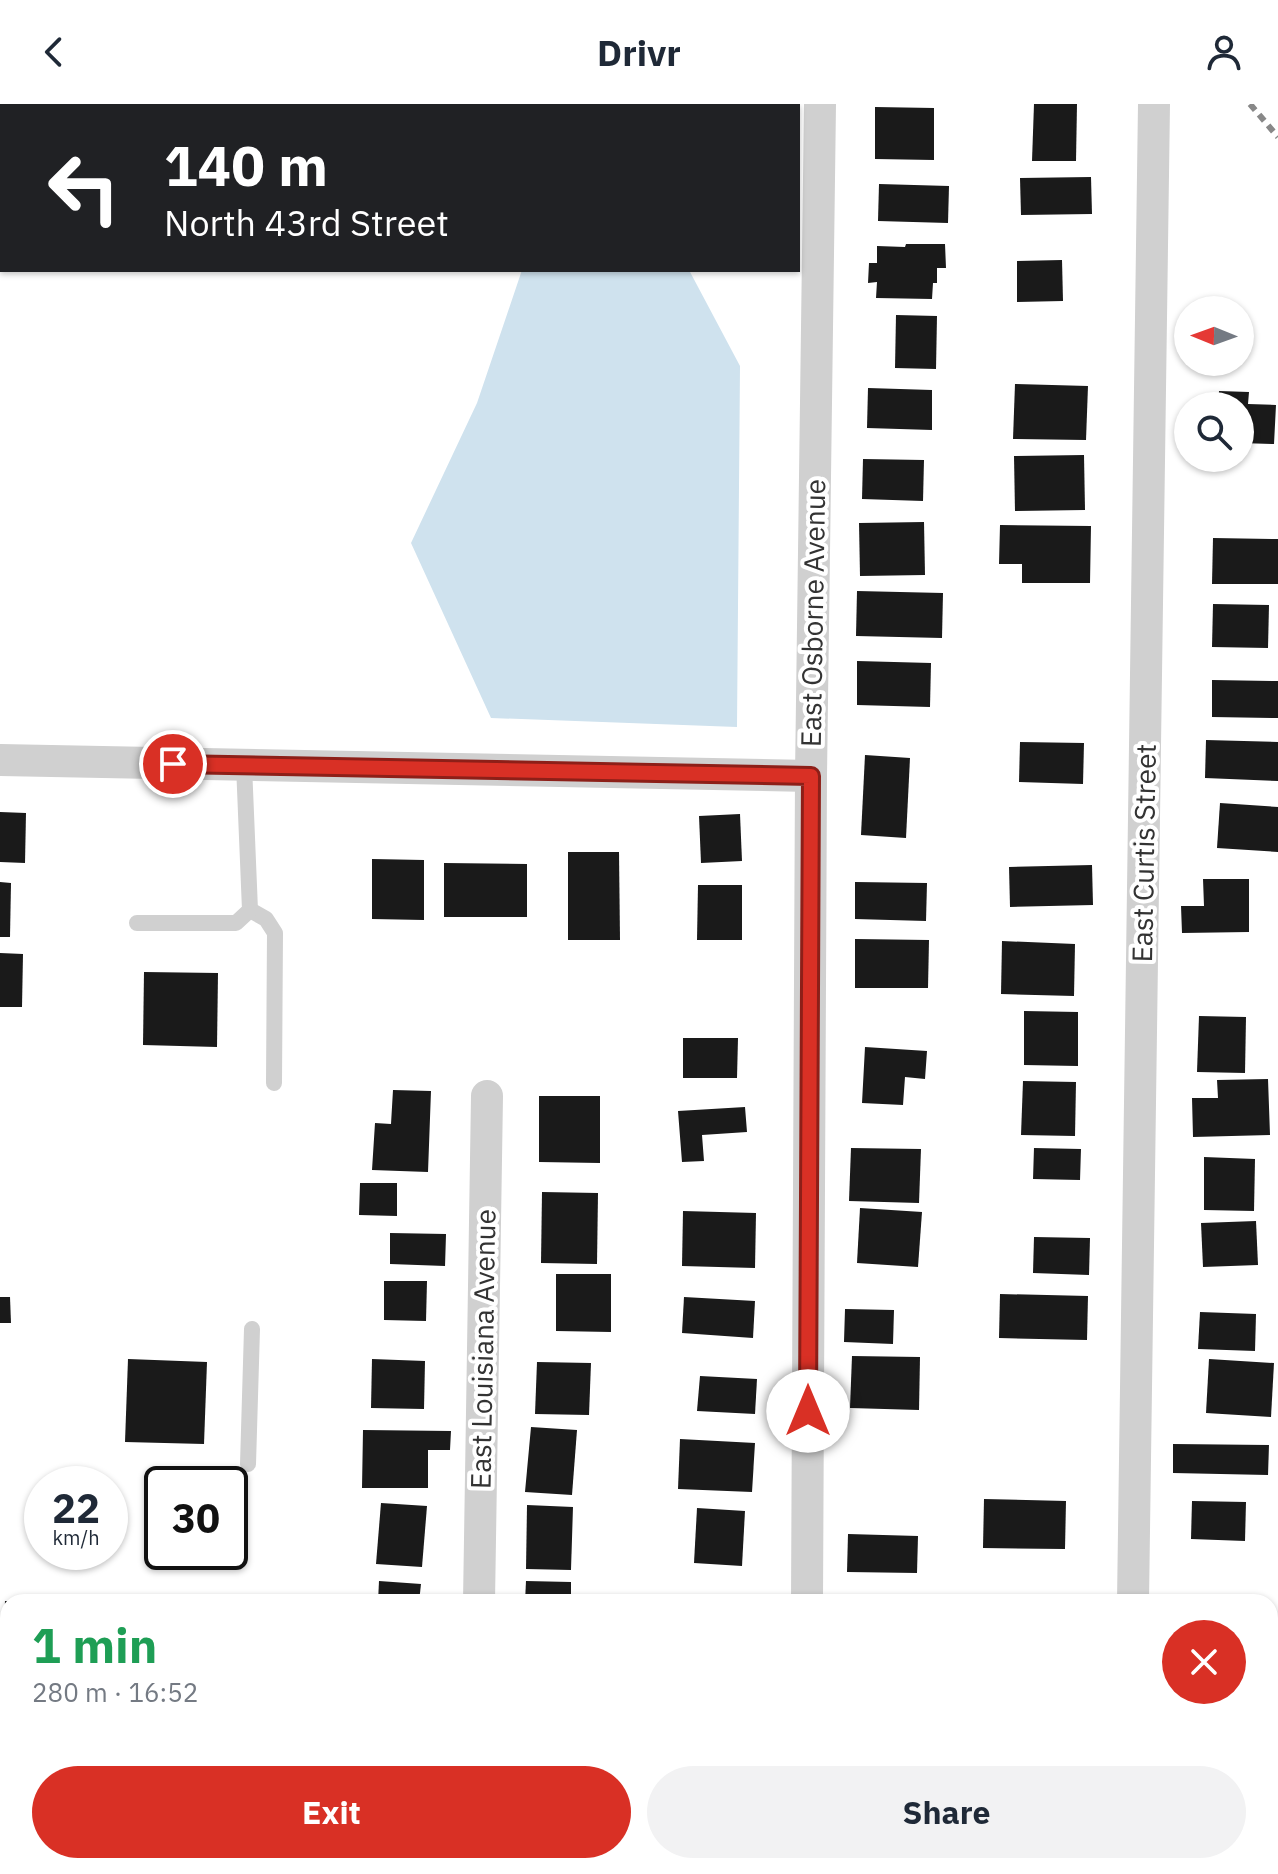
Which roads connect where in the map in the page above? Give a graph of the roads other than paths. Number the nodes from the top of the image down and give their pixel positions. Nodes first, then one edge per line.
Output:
1 (820, 104) edge
2 (1154, 104) edge
3 (808, 234) edge
4 (0, 760) edge
5 (244, 765) junction
6 (811, 776) junction
7 (250, 910) junction
8 (137, 923) dead end
9 (274, 1083) dead end
10 (487, 1096) dead end
11 (252, 1329) dead end
12 (248, 1464) dead end
13 (479, 1594) edge
14 (807, 1594) edge
15 (1133, 1594) edge

1 - 3 street, East Osborne Avenue
2 - 15 street, East Curtis Street
3 - 6 street, East Osborne Avenue
4 - 5 street
5 - 6 street
5 - 7 lane
6 - 14 street, East Osborne Avenue
7 - 8 lane
7 - 9 lane
10 - 13 street, East Louisiana Avenue
11 - 12 lane

